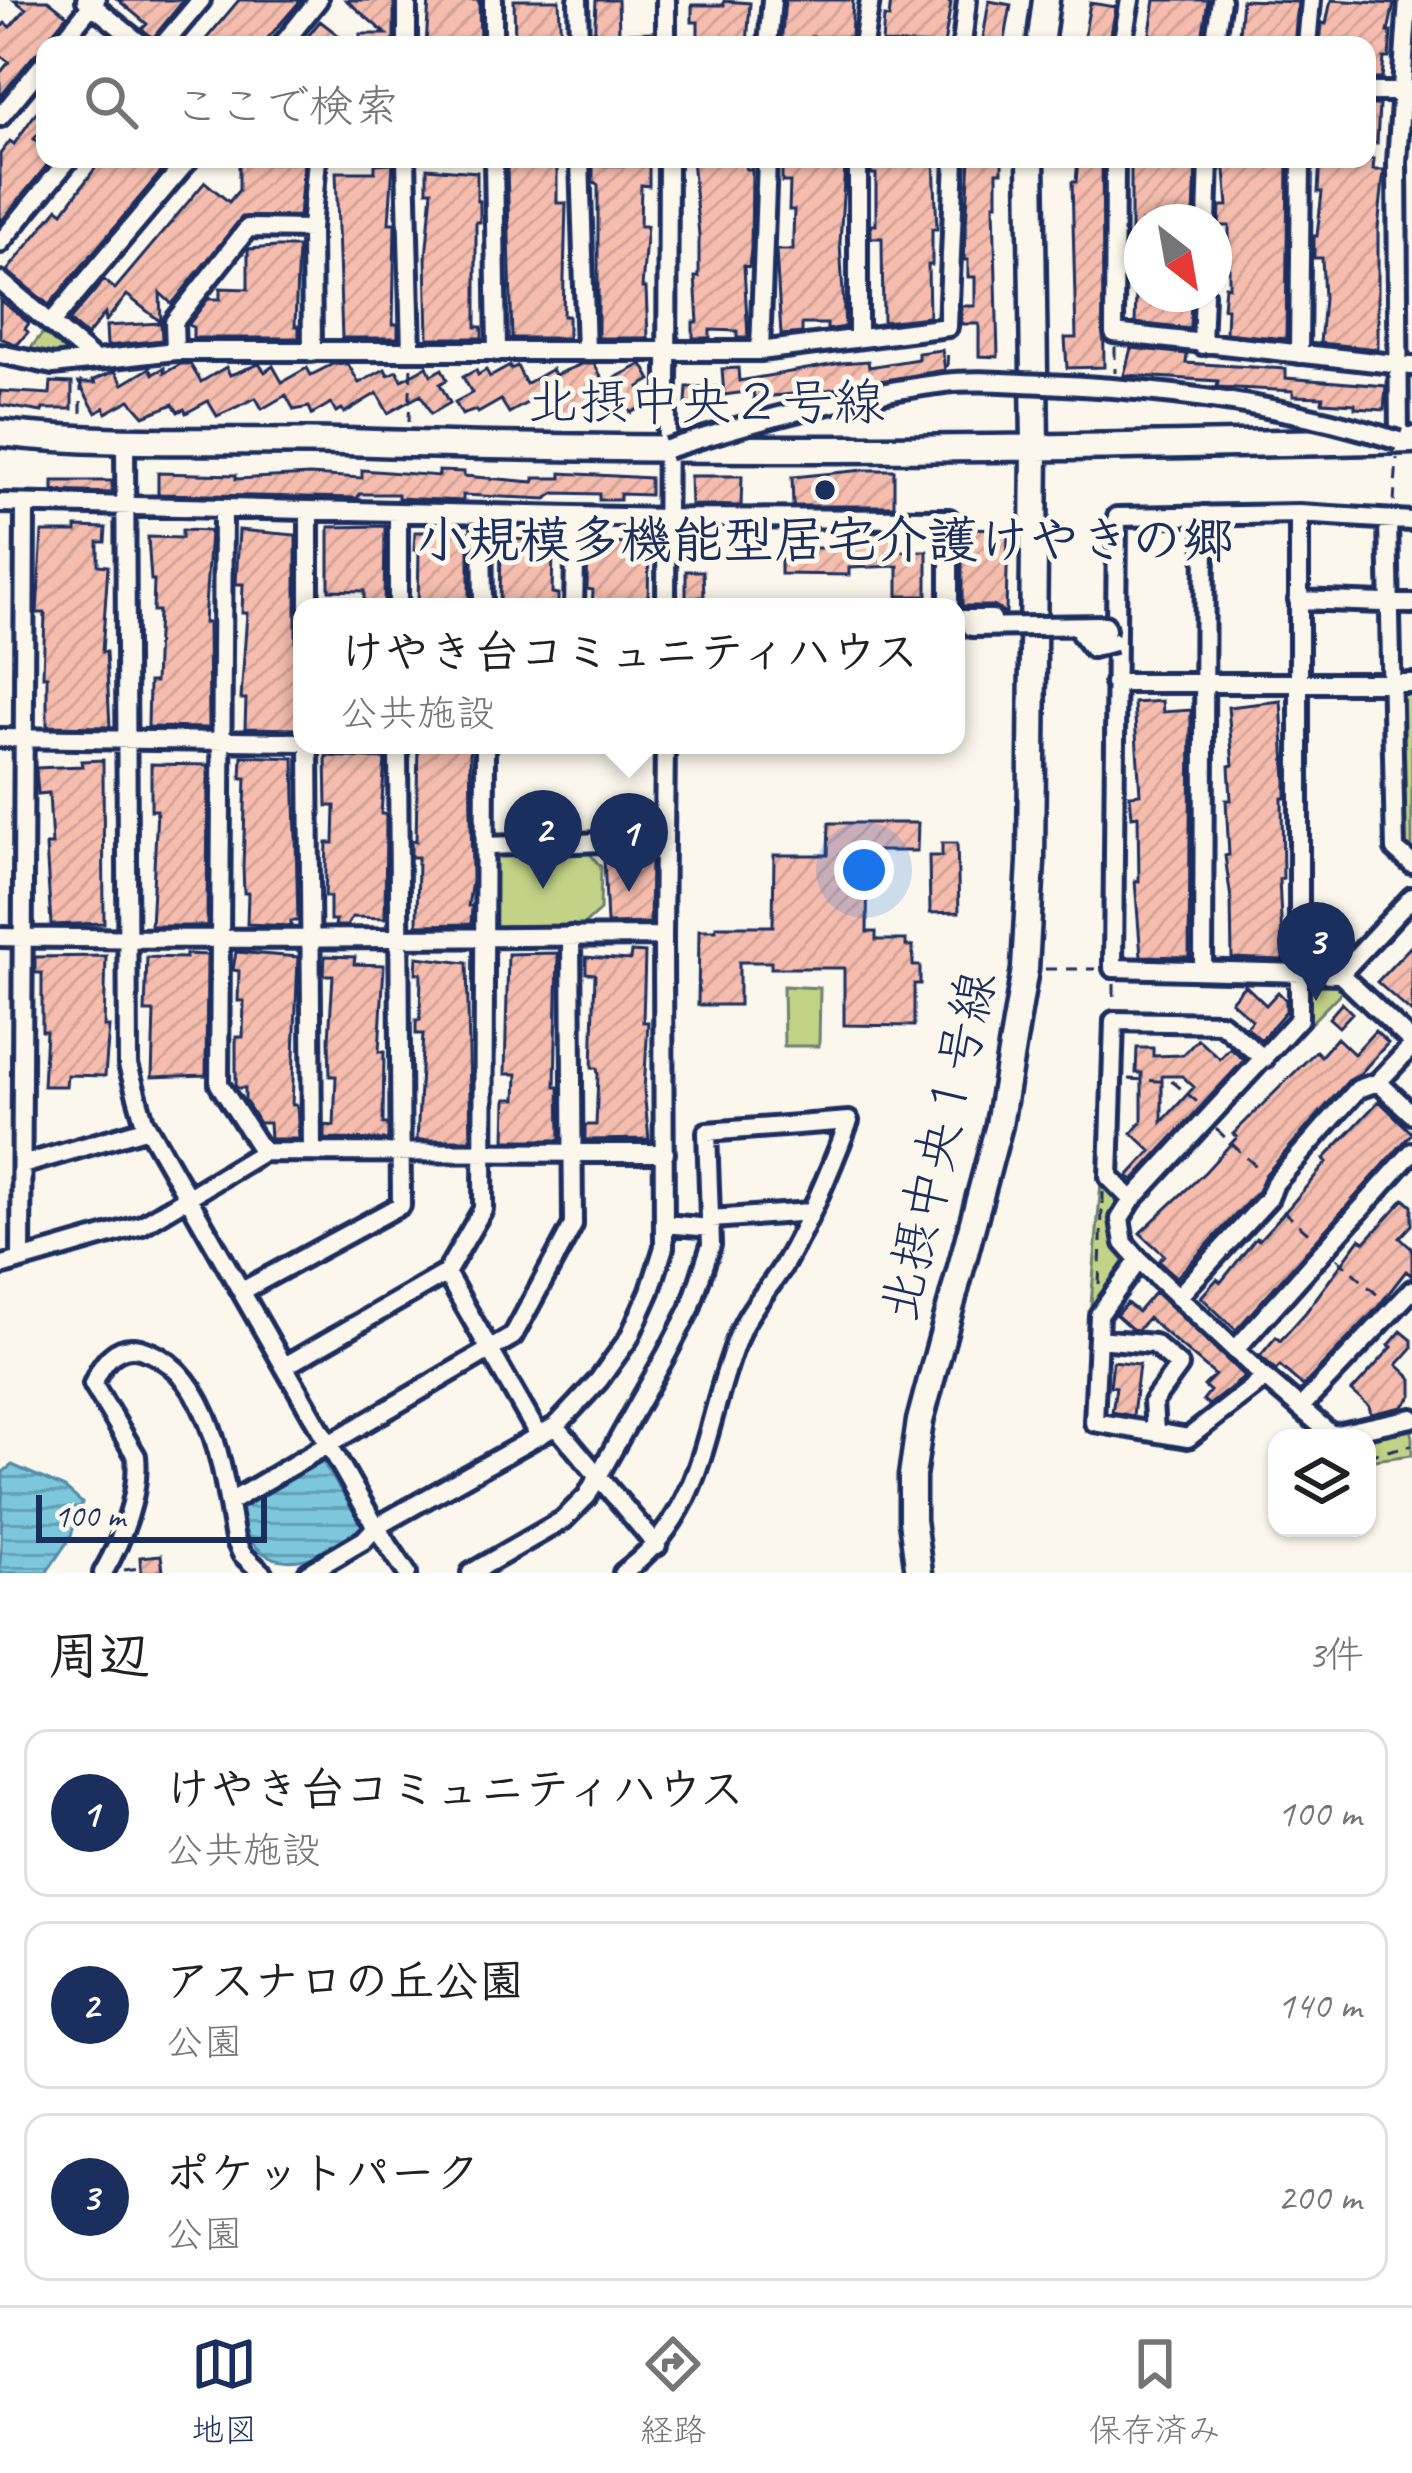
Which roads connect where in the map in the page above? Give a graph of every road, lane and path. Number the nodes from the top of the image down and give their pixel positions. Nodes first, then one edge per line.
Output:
1 (201, 0) edge
2 (318, 0) edge
3 (407, 0) edge
4 (493, 0) edge
5 (578, 0) edge
6 (666, 0) edge
7 (772, 0) edge
8 (870, 0) edge
9 (967, 0) edge
10 (1046, 0) edge
11 (1130, 0) edge
12 (1221, 0) edge
13 (1311, 0) edge
14 (1408, 0) edge
15 (91, 2) edge
16 (66, 36) edge
17 (131, 36) edge
18 (171, 36) edge
19 (289, 36) edge
20 (406, 36) edge
21 (493, 36) edge
22 (578, 36) edge
23 (667, 36) edge
24 (769, 36) edge
25 (864, 36) edge
26 (963, 36) edge
27 (1041, 36) edge
28 (1124, 36) edge
29 (1215, 36) edge
30 (1308, 36) edge
31 (36, 73) edge
32 (1406, 92) edge
33 (0, 117) edge
34 (62, 168) edge
35 (181, 168) edge
36 (315, 168) edge
37 (406, 168) edge
38 (494, 168) edge
39 (580, 168) edge
40 (668, 168) edge
41 (767, 168) edge
42 (858, 168) edge
43 (955, 168) edge
44 (1031, 168) edge
45 (1115, 168) edge
46 (1209, 168) edge
47 (1301, 168) edge
48 (1208, 204) edge
49 (310, 230) junction
50 (0, 243) edge
51 (0, 281) edge
52 (1203, 312) edge
53 (51, 323) junction
54 (948, 327) junction
55 (1114, 333) junction
56 (858, 338) junction
57 (1202, 345) junction
58 (175, 351) junction
59 (669, 351) junction
60 (760, 351) junction
61 (312, 352) junction
62 (411, 352) junction
63 (497, 352) junction
64 (586, 352) junction
65 (0, 354) edge
66 (1299, 354) junction
67 (86, 359) junction
68 (1404, 366) edge
69 (946, 383) junction
70 (1114, 387) junction
71 (0, 433) edge
72 (82, 440) junction
73 (124, 440) junction
74 (1405, 441) edge
75 (408, 445) junction
76 (1035, 445) junction
77 (667, 449) junction
78 (0, 503) edge
79 (26, 506) junction
80 (125, 508) junction
81 (223, 510) junction
82 (309, 512) junction
83 (398, 513) junction
84 (1299, 514) junction
85 (482, 515) junction
86 (1205, 515) junction
87 (576, 516) junction
88 (667, 518) junction
89 (1388, 521) junction
90 (1412, 521) edge
91 (309, 598) edge
92 (398, 598) edge
93 (483, 598) edge
94 (574, 598) edge
95 (666, 598) edge
96 (949, 598) edge
97 (1298, 600) junction
98 (1391, 604) junction
99 (1412, 604) edge
100 (965, 619) edge
101 (1114, 642) junction
102 (1299, 682) junction
103 (1114, 683) junction
104 (1205, 683) junction
105 (1393, 683) junction
106 (1412, 683) edge
107 (0, 738) edge
108 (24, 738) junction
109 (126, 740) junction
110 (222, 741) junction
111 (293, 744) edge
112 (306, 754) edge
113 (398, 754) edge
114 (485, 754) edge
115 (665, 754) edge
116 (664, 840) junction
117 (485, 845) junction
118 (1412, 864) edge
119 (1412, 897) edge
120 (571, 936) junction
121 (663, 936) junction
122 (0, 937) edge
123 (127, 937) junction
124 (220, 937) junction
125 (309, 937) junction
126 (400, 937) junction
127 (485, 937) junction
128 (23, 938) junction
129 (1114, 968) junction
130 (1203, 968) junction
131 (1025, 969) junction
132 (1297, 970) junction
133 (1340, 974) junction
134 (1114, 1021) junction
135 (1412, 1044) edge
136 (1264, 1059) junction
137 (1113, 1078) junction
138 (1378, 1082) junction
139 (1412, 1114) edge
140 (1209, 1117) junction
141 (148, 1128) junction
142 (312, 1149) junction
143 (400, 1150) junction
144 (483, 1151) junction
145 (263, 1152) junction
146 (572, 1152) junction
147 (1412, 1152) edge
148 (665, 1154) junction
149 (22, 1166) junction
150 (1272, 1191) junction
151 (189, 1199) junction
152 (1132, 1200) junction
153 (811, 1212) junction
154 (1103, 1212) junction
155 (711, 1223) junction
156 (664, 1225) junction
157 (1104, 1246) junction
158 (1325, 1247) junction
159 (1109, 1255) dead end
160 (21, 1260) junction
161 (1139, 1260) junction
162 (0, 1266) edge
163 (446, 1273) junction
164 (1110, 1274) dead end
165 (1412, 1290) edge
166 (242, 1292) junction
167 (1178, 1297) junction
168 (1394, 1310) junction
169 (1098, 1339) junction
170 (490, 1348) junction
171 (1235, 1350) junction
172 (285, 1366) junction
173 (1265, 1378) junction
174 (1300, 1408) junction
175 (1412, 1417) edge
176 (556, 1426) junction
177 (1155, 1432) junction
178 (539, 1436) junction
179 (328, 1442) junction
180 (1412, 1445) edge
181 (1376, 1454) edge
182 (599, 1477) junction
183 (230, 1502) junction
184 (376, 1527) junction
185 (657, 1546) junction
186 (103, 1573) edge
187 (262, 1573) edge
188 (308, 1573) edge
189 (406, 1573) edge
190 (471, 1573) edge
191 (622, 1573) edge
192 (919, 1573) edge

1 - 18 street
2 - 19 street
3 - 20 street
4 - 21 street
5 - 22 street
6 - 23 street
7 - 24 street
8 - 25 street
9 - 26 street
10 - 27 street
11 - 28 street
12 - 29 street
13 - 30 street
14 - 32 street
15 - 16 street
15 - 17 street
31 - 33 street
32 - 68 street
34 - 50 street
35 - 53 street
36 - 49 street
37 - 62 street
38 - 63 street
39 - 64 street
40 - 59 street
41 - 60 street
42 - 56 street
43 - 54 street
44 - 76 street, 北摂中央１号線
45 - 55 street
46 - 48 street
47 - 66 street
49 - 58 street
49 - 61 street
51 - 53 street
52 - 57 street
53 - 67 street
54 - 56 street
54 - 69 path
55 - 57 street
55 - 70 path
56 - 60 street
57 - 66 street
58 - 61 street
58 - 67 street
59 - 60 street
59 - 64 street
59 - 77 street
61 - 62 street
62 - 63 street
62 - 75 path
63 - 64 street
65 - 67 street
66 - 68 street
67 - 72 path
68 - 74 street
69 - 70 street, bridge
69 - 77 street, bridge
70 - 74 street, bridge
71 - 72 street, 北摂中央２号線
72 - 73 street, 北摂中央２号線
73 - 75 street, 北摂中央２号線
73 - 80 street
74 - 76 street, 北摂中央２号線
74 - 89 path
75 - 77 street, 北摂中央２号線
76 - 77 street, 北摂中央２号線
76 - 131 street, 北摂中央１号線
77 - 88 street
78 - 79 street
79 - 80 street
79 - 108 street
80 - 81 street
80 - 109 street
81 - 82 street
81 - 110 street
82 - 83 street
82 - 91 street
83 - 85 street
83 - 92 street
84 - 86 street
84 - 89 street
84 - 97 street
85 - 87 street
85 - 93 street
86 - 101 street
86 - 104 street
87 - 88 street
87 - 94 street
88 - 95 street
88 - 96 street
89 - 90 street
89 - 98 street
97 - 98 street
97 - 102 street
98 - 99 street
98 - 105 street
100 - 101 street, bridge
101 - 103 street
102 - 104 street
102 - 105 street
102 - 132 street
103 - 104 street
103 - 129 street
104 - 130 street
105 - 106 street
105 - 118 street
107 - 108 street
108 - 109 street
108 - 128 street
109 - 110 street
109 - 123 street
110 - 111 street
110 - 124 street
112 - 125 street
113 - 126 street
114 - 117 street
115 - 116 street
116 - 117 street
116 - 121 street
117 - 127 street
119 - 133 street
120 - 121 street
120 - 127 street
120 - 146 street
121 - 148 street
122 - 128 street
123 - 124 street
123 - 128 street
123 - 141 street
124 - 125 street
124 - 145 street
125 - 126 street
125 - 142 street
126 - 127 street
126 - 143 street
127 - 144 street
128 - 149 street
129 - 130 street
129 - 131 path
129 - 134 path
130 - 132 street
131 - 192 street, 北摂中央１号線
132 - 133 street
132 - 136 street
133 - 135 street
134 - 136 street
134 - 137 street
135 - 138 street
136 - 140 street
137 - 140 path
137 - 152 street
138 - 139 street
138 - 150 street
140 - 150 path
140 - 152 street
141 - 149 street
141 - 151 street
142 - 143 street
142 - 145 street
143 - 144 street
143 - 166 street
144 - 146 street
144 - 163 street
145 - 151 street
146 - 148 street
146 - 170 street
147 - 158 street
148 - 156 street
149 - 160 street
150 - 158 path
150 - 167 street
151 - 160 street
151 - 166 street
152 - 161 street
153 - 155 street
153 - 155 street
153 - 185 street
154 - 154 path
154 - 157 path
155 - 156 street
155 - 182 street
156 - 176 street
157 - 159 path
157 - 164 path
158 - 168 path
158 - 171 street
160 - 162 street
161 - 167 street
161 - 169 street
163 - 170 street
163 - 172 street
165 - 168 street
166 - 172 street
167 - 171 street
168 - 174 street
169 - 177 street
169 - 177 street
170 - 178 street
170 - 179 street
171 - 173 street
172 - 179 street
173 - 174 street
173 - 177 street
174 - 175 street
176 - 178 street
176 - 182 street
178 - 184 street
179 - 183 street
179 - 184 street
180 - 181 path
182 - 185 street
182 - 190 street
183 - 186 street
183 - 187 street
184 - 188 street
184 - 189 street
185 - 191 street

